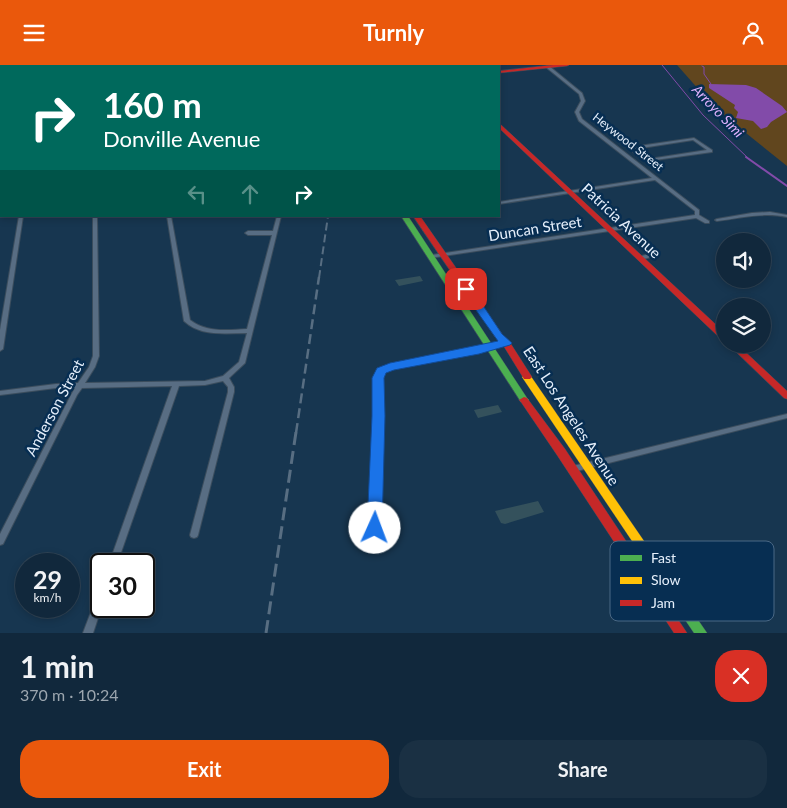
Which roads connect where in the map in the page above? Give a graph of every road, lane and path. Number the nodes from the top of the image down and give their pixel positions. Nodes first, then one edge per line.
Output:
1 (567, 65) edge
2 (546, 66) edge
3 (500, 72) edge
4 (500, 126) edge
5 (636, 154) junction
6 (625, 156) junction
7 (655, 179) junction
8 (570, 192) junction
9 (500, 203) edge
10 (697, 213) junction
11 (787, 216) edge
12 (21, 217) edge
13 (95, 217) edge
14 (169, 217) edge
15 (279, 217) edge
16 (405, 217) edge
17 (418, 217) edge
18 (717, 220) dead end
19 (707, 222) dead end
20 (610, 230) junction
21 (248, 233) dead end
22 (275, 233) junction
23 (444, 256) junction
24 (650, 256) dead end
25 (432, 257) junction
26 (640, 258) junction
27 (716, 329) edge
28 (250, 331) junction
29 (506, 343) junction
30 (491, 347) junction
31 (0, 349) edge
32 (742, 353) edge
33 (225, 378) junction
34 (176, 384) junction
35 (80, 386) junction
36 (0, 393) edge
37 (787, 396) edge
38 (787, 416) edge
39 (587, 466) junction
40 (573, 469) junction
41 (375, 528) dead end
42 (194, 535) dead end
43 (620, 541) edge
44 (638, 541) edge
45 (0, 542) edge
46 (117, 553) edge
47 (93, 618) edge
48 (673, 621) edge
49 (693, 621) edge
50 (88, 633) edge
51 (681, 633) edge
52 (701, 633) edge

1 - 2 main road
2 - 3 main road
2 - 6 street, Heywood Street
4 - 8 main road, Patricia Avenue
5 - 5 street
5 - 6 street
6 - 7 street, Heywood Street
7 - 8 street
7 - 10 street, Heywood Street
8 - 9 street
8 - 20 main road, Patricia Avenue
10 - 19 street, Heywood Street
10 - 20 street, Duncan Street
11 - 18 street
12 - 31 street
13 - 35 street, Anderson Street
14 - 28 street
15 - 22 street
16 - 25 main road, East Los Angeles Avenue
17 - 23 main road, East Los Angeles Avenue
20 - 23 street, Duncan Street
20 - 26 main road, Patricia Avenue
21 - 22 street
22 - 28 street
23 - 25 street, Duncan Street
23 - 29 main road, East Los Angeles Avenue
24 - 26 street
25 - 30 main road, East Los Angeles Avenue
26 - 27 main road, Patricia Avenue
28 - 33 street
29 - 30 street
29 - 39 main road, East Los Angeles Avenue
30 - 40 main road, East Los Angeles Avenue
30 - 41 street
32 - 37 main road
33 - 34 street
33 - 42 street
34 - 35 street
34 - 46 street
35 - 36 street
35 - 45 street, Anderson Street
38 - 39 street
39 - 40 street
39 - 44 main road, East Los Angeles Avenue
40 - 43 main road, East Los Angeles Avenue
47 - 50 street
48 - 51 main road, East Los Angeles Avenue
49 - 52 main road, East Los Angeles Avenue

